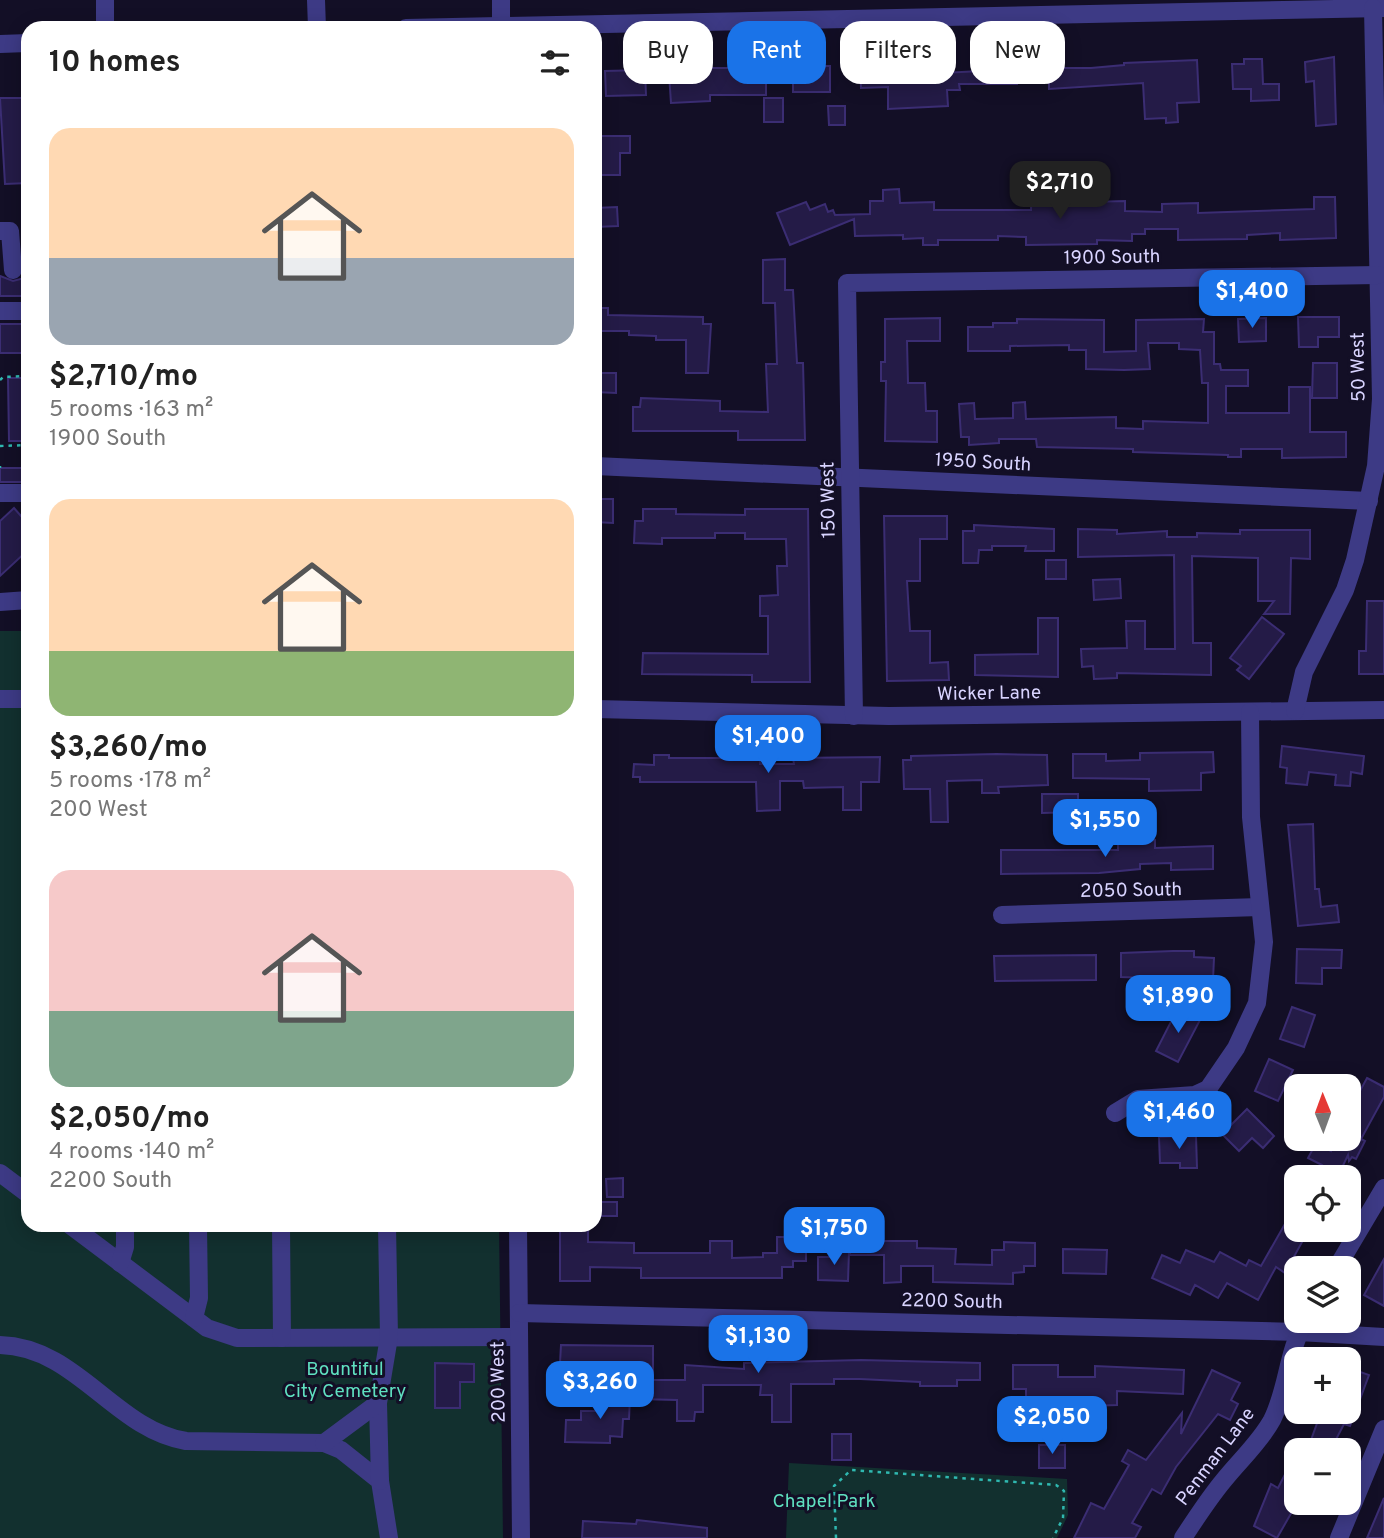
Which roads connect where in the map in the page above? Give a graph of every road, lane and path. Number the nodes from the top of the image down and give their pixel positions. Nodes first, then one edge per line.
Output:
1 (105, 0) edge
2 (316, 0) edge
3 (501, 0) edge
4 (1276, 5) edge
5 (1378, 8) edge
6 (105, 21) edge
7 (317, 21) edge
8 (501, 21) edge
9 (602, 23) edge
10 (21, 43) edge
11 (0, 44) edge
12 (0, 231) edge
13 (13, 270) dead end
14 (1378, 275) junction
15 (847, 283) joint
16 (0, 311) edge
17 (21, 311) edge
18 (21, 376) edge
19 (0, 380) edge
20 (21, 445) edge
21 (0, 446) edge
22 (602, 466) edge
23 (850, 478) junction
24 (0, 493) edge
25 (21, 493) edge
26 (1369, 501) junction
27 (21, 600) edge
28 (0, 602) edge
29 (0, 699) edge
30 (21, 699) edge
31 (602, 709) edge
32 (1384, 710) edge
33 (1294, 711) junction
34 (1250, 712) junction
35 (854, 716) junction
36 (1260, 907) junction
37 (1002, 915) dead end
38 (1115, 1113) dead end
39 (0, 1173) edge
40 (1384, 1188) edge
41 (21, 1189) edge
42 (79, 1232) edge
43 (125, 1232) edge
44 (198, 1232) edge
45 (281, 1232) edge
46 (387, 1232) edge
47 (518, 1232) edge
48 (1344, 1256) edge
49 (120, 1263) junction
50 (519, 1313) junction
51 (194, 1318) junction
52 (1284, 1326) edge
53 (1300, 1333) edge
54 (1354, 1333) edge
55 (389, 1337) junction
56 (519, 1337) junction
57 (1384, 1337) edge
58 (282, 1338) junction
59 (0, 1345) edge
60 (378, 1404) junction
61 (1384, 1429) edge
62 (324, 1443) junction
63 (380, 1481) junction
64 (389, 1538) edge
65 (521, 1538) edge
66 (836, 1538) edge
67 (1052, 1538) edge
68 (1183, 1538) edge
69 (1339, 1538) edge

1 - 6 street
2 - 7 street
3 - 8 street
4 - 5 street
4 - 9 street
5 - 14 street, 50 West
10 - 11 street
12 - 13 street
14 - 15 street, 1900 South
14 - 26 street, 50 West
15 - 23 street, 150 West
16 - 17 street
18 - 19 path
20 - 21 path
22 - 23 street, 1950 South
23 - 26 street, 1950 South
23 - 35 street, 150 West
24 - 25 street
26 - 33 street, 50 West
27 - 28 street
29 - 30 street
31 - 35 street, Wicker Lane
32 - 33 street, Wicker Lane
33 - 34 street, Wicker Lane
34 - 35 street, Wicker Lane
34 - 36 street
36 - 37 street, 2050 South
36 - 38 street
39 - 41 street
40 - 48 street
42 - 49 street
43 - 49 street
44 - 51 street
45 - 58 street
46 - 55 street
47 - 50 street, 200 West
49 - 51 street
50 - 52 street, 2200 South
50 - 56 street, 200 West
51 - 58 street
53 - 68 street, Penman Lane
54 - 57 street, 2200 South
55 - 56 street
55 - 58 street
55 - 60 street
56 - 65 street, 200 West
59 - 62 street
60 - 62 street
60 - 63 street
61 - 69 street
62 - 63 street
63 - 64 street
66 - 67 path

